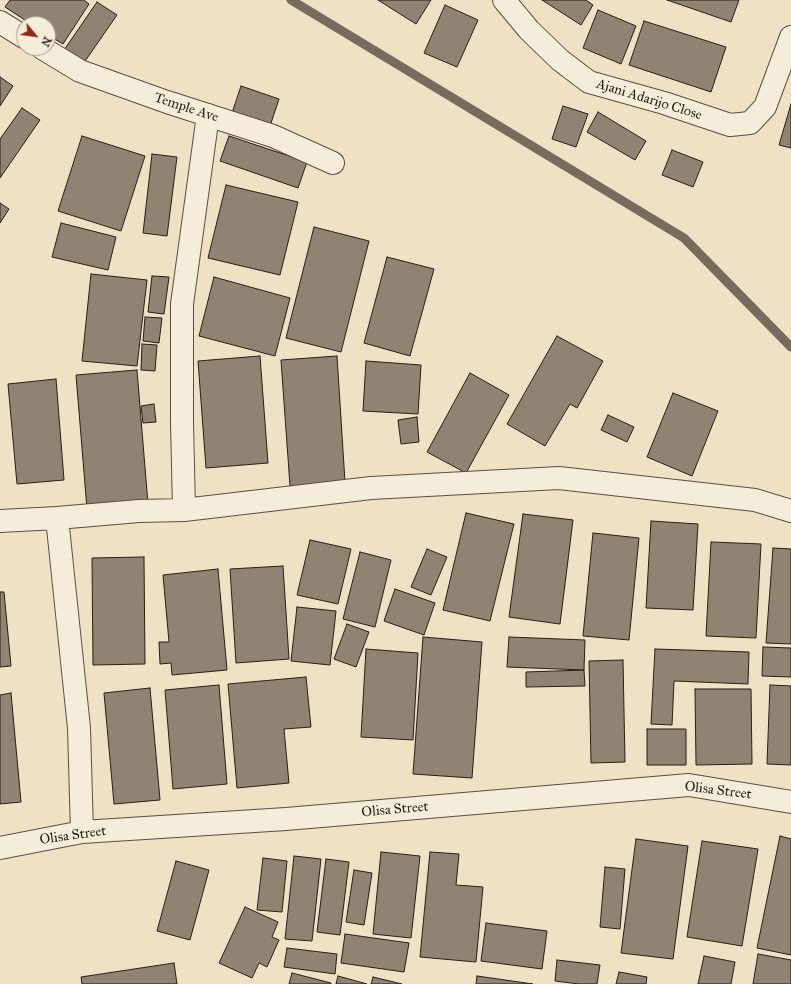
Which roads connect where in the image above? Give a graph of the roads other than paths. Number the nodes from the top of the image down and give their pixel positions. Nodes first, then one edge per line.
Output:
1 (504, 0) edge
2 (0, 22) edge
3 (16, 32) edge
4 (791, 37) edge
5 (55, 56) edge
6 (208, 115) junction
7 (333, 163) dead end
8 (184, 510) junction
9 (791, 511) edge
10 (57, 518) junction
11 (0, 521) edge
12 (791, 802) edge
13 (82, 832) junction
14 (0, 848) edge

1 - 4 street, Ajani Adarijo Close
2 - 3 street
5 - 6 street, Temple Ave
6 - 7 street, Temple Ave
6 - 8 street
8 - 9 street
8 - 10 street
10 - 11 street
10 - 13 street
12 - 13 street, Olisa Street
13 - 14 street, Olisa Street

